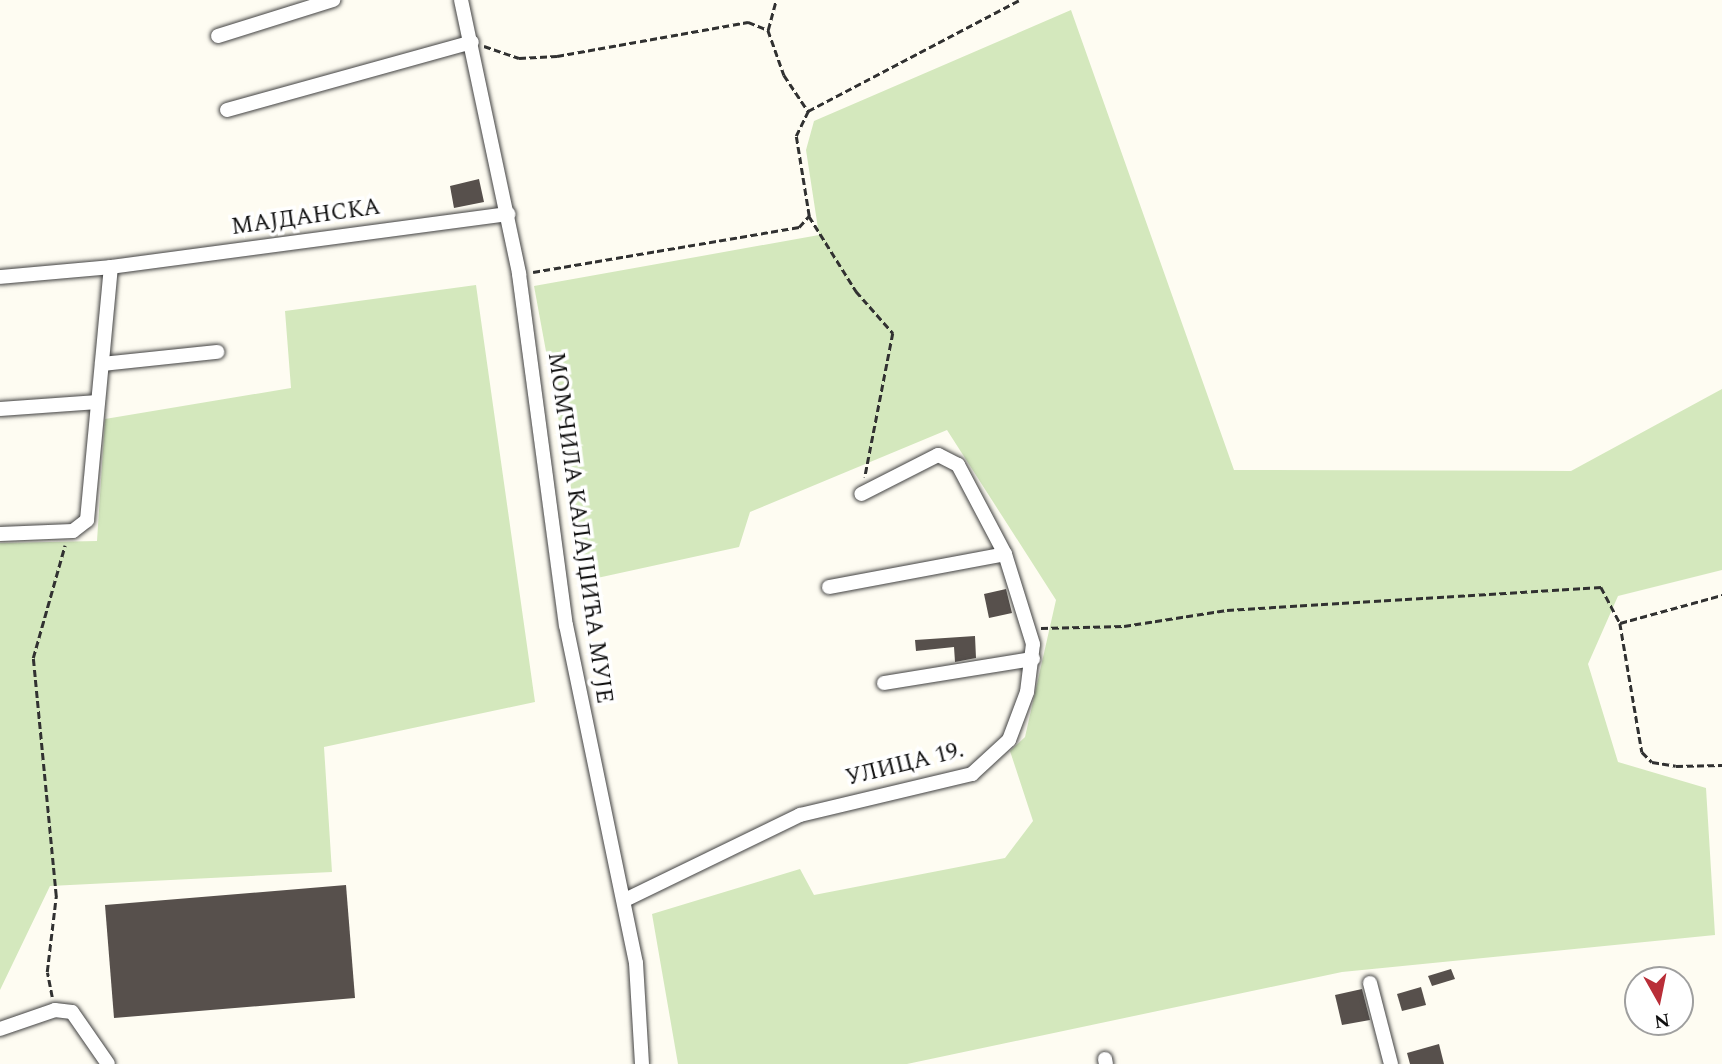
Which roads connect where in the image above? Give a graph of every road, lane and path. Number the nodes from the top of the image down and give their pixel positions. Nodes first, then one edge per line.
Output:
1 (333, 0) edge
2 (461, 0) edge
3 (776, 0) edge
4 (1019, 0) edge
5 (768, 30) junction
6 (218, 36) dead end
7 (472, 42) junction
8 (228, 110) dead end
9 (808, 111) junction
10 (508, 214) junction
11 (809, 216) junction
12 (111, 267) junction
13 (519, 274) junction
14 (0, 277) edge
15 (217, 352) dead end
16 (102, 364) junction
17 (98, 402) junction
18 (0, 409) edge
19 (862, 494) joint
20 (66, 532) junction
21 (0, 534) edge
22 (1004, 554) junction
23 (830, 587) dead end
24 (1722, 595) edge
25 (1620, 622) junction
26 (1030, 628) junction
27 (1033, 659) junction
28 (884, 683) dead end
29 (1722, 765) edge
30 (625, 900) junction
31 (1370, 983) dead end
32 (55, 1010) junction
33 (0, 1029) edge
34 (108, 1064) edge
35 (642, 1064) edge
36 (1391, 1064) edge

1 - 6 street
2 - 7 street, МОМЧИЛА КАЛАЈЏИЋА МУЈЕ
3 - 5 path
4 - 9 path
5 - 7 path
5 - 9 path
7 - 8 street
7 - 10 street, МОМЧИЛА КАЛАЈЏИЋА МУЈЕ
9 - 11 path
10 - 12 street, МАЈДАНСКА
10 - 13 street, МОМЧИЛА КАЛАЈЏИЋА МУЈЕ
11 - 13 path
11 - 19 path
12 - 14 street, МАЈДАНСКА
12 - 16 street
13 - 30 street, МОМЧИЛА КАЛАЈЏИЋА МУЈЕ
15 - 16 street
16 - 17 street
17 - 18 street
17 - 20 street
19 - 22 street, УЛИЦА 19.
20 - 21 street
20 - 32 path
22 - 23 street
22 - 26 street, УЛИЦА 19.
24 - 25 path
25 - 26 path
25 - 29 path
26 - 27 street, УЛИЦА 19.
27 - 28 street
27 - 30 street, УЛИЦА 19.
30 - 35 street, МОМЧИЛА КАЛАЈЏИЋА МУЈЕ
31 - 36 street
32 - 33 street
32 - 34 street

